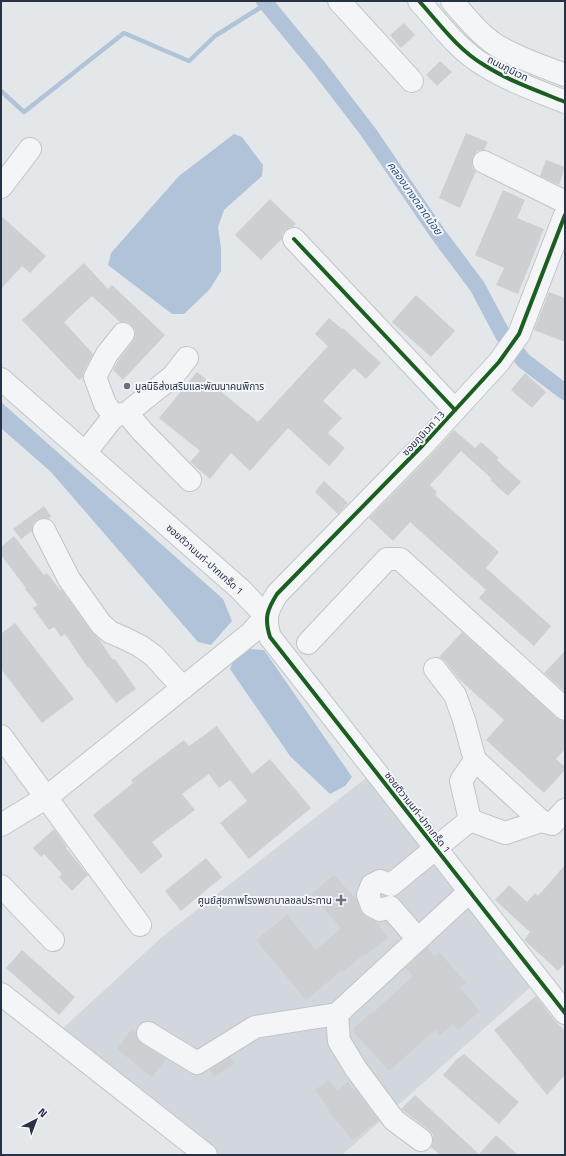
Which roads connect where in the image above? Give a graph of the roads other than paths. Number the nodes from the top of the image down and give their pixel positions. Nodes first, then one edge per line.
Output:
1 (339, 1) edge
2 (419, 1) edge
3 (452, 1) edge
4 (565, 75) edge
5 (412, 81) dead end
6 (565, 102) edge
7 (30, 149) dead end
8 (484, 162) dead end
9 (1, 187) edge
10 (565, 202) edge
11 (565, 215) edge
12 (294, 239) dead end
13 (123, 334) dead end
14 (187, 358) dead end
15 (1, 379) edge
16 (456, 410) junction
17 (121, 415) junction
18 (85, 453) junction
19 (190, 480) dead end
20 (44, 530) dead end
21 (266, 616) junction
22 (308, 643) dead end
23 (435, 669) dead end
24 (183, 688) junction
25 (565, 709) edge
26 (1, 736) edge
27 (475, 760) junction
28 (47, 797) junction
29 (470, 820) junction
30 (556, 823) edge
31 (1, 825) edge
32 (436, 848) junction
33 (1, 886) edge
34 (470, 892) junction
35 (140, 925) dead end
36 (418, 939) junction
37 (53, 940) dead end
38 (1, 994) edge
39 (565, 1013) edge
40 (337, 1014) junction
41 (148, 1033) dead end
42 (421, 1140) dead end
43 (206, 1155) edge

1 - 5 street
2 - 6 street, ถนนภูมิเวท
3 - 4 street, ถนนภูมิเวท
7 - 9 street
8 - 10 street
11 - 16 street, ซอยภูมิเวท 13
12 - 16 street
13 - 17 street
14 - 17 street
15 - 18 street, ซอยติวานนท์-ปากเกร็ด 1
16 - 21 street, ซอยภูมิเวท 13
17 - 18 street
17 - 19 street
18 - 21 street, ซอยติวานนท์-ปากเกร็ด 1
20 - 24 street
21 - 24 street, ซอยภูมิเวท 13
21 - 32 street, ซอยติวานนท์-ปากเกร็ด 1
22 - 25 street
23 - 27 street
24 - 28 street, ซอยภูมิเวท 13
26 - 28 street
27 - 29 street
27 - 30 street
28 - 31 street, ซอยภูมิเวท 13
28 - 35 street
29 - 30 street
29 - 32 street
32 - 34 street, ซอยติวานนท์-ปากเกร็ด 1
32 - 36 street
33 - 37 street
34 - 36 street
34 - 39 street, ซอยติวานนท์-ปากเกร็ด 1
36 - 40 street
38 - 43 street
40 - 41 street
40 - 42 street

